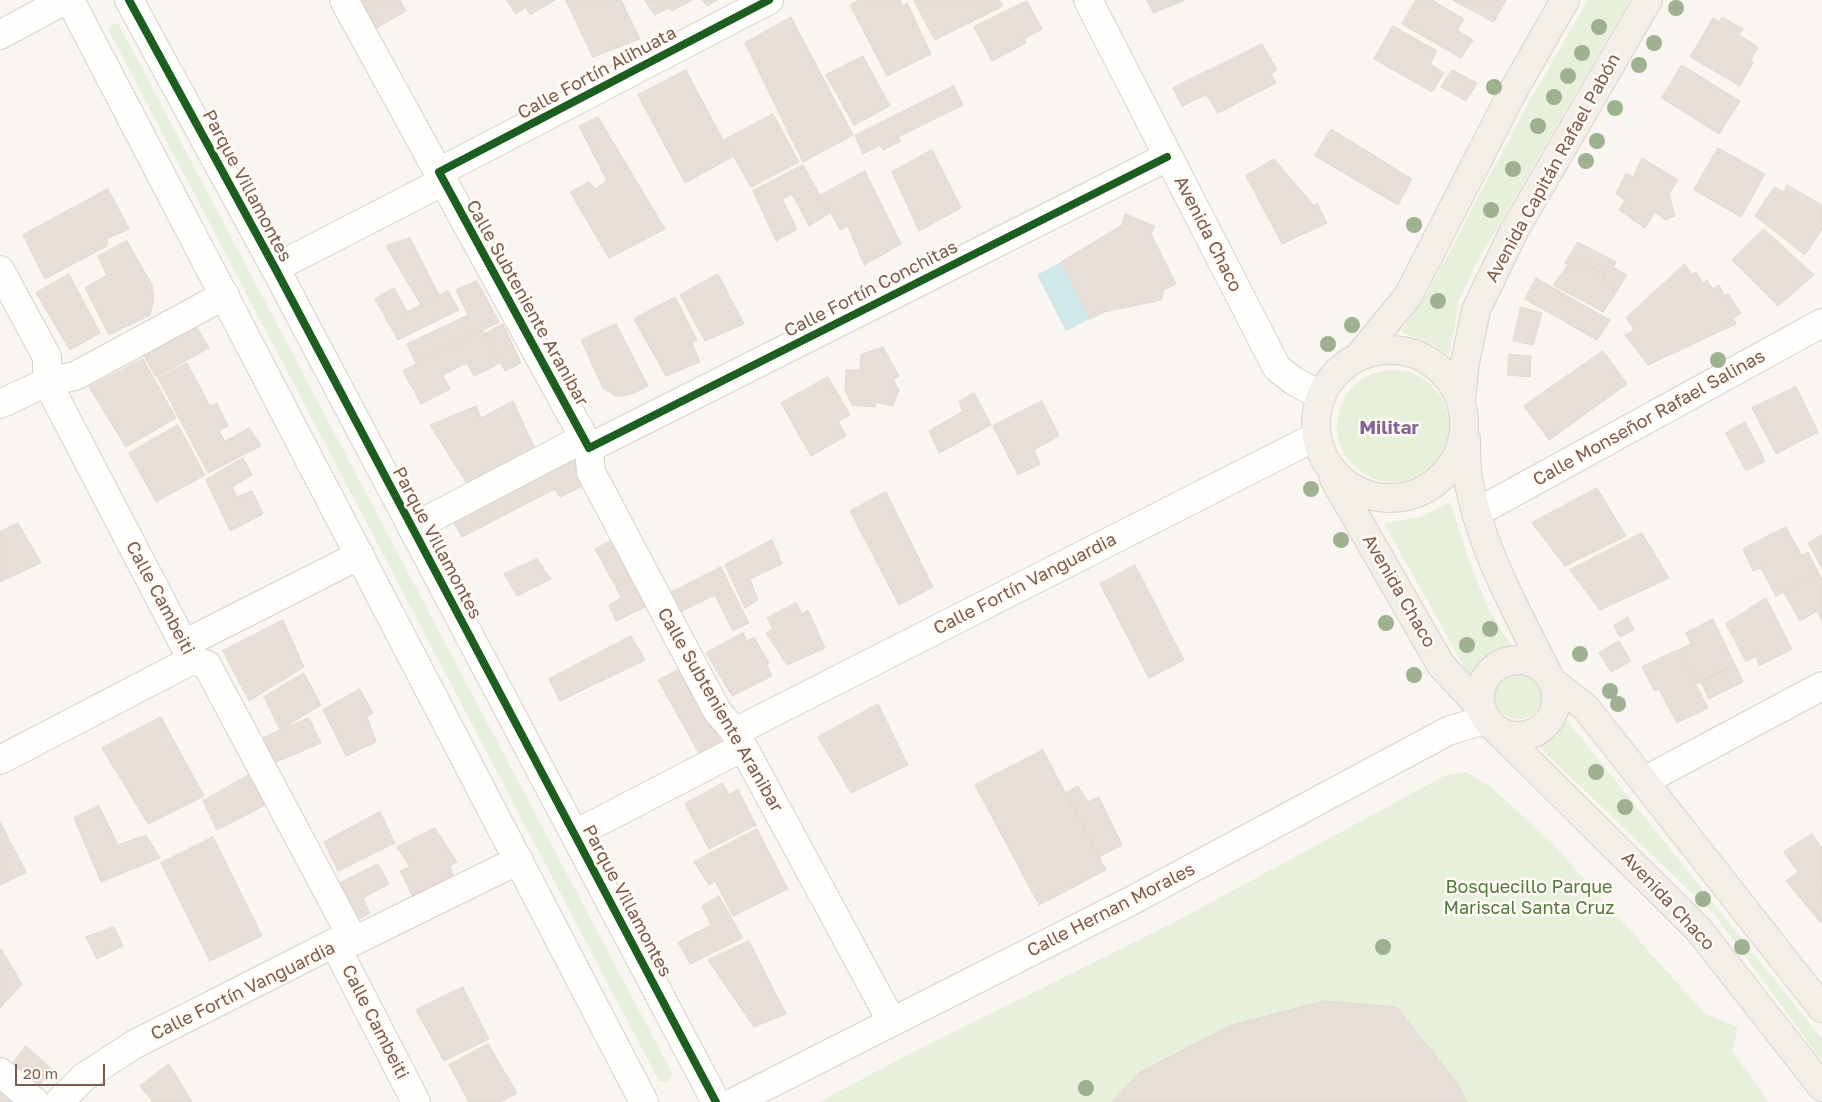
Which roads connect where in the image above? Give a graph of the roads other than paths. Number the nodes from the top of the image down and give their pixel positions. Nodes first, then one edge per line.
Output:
1 (65, 0) edge
2 (70, 0) edge
3 (129, 0) edge
4 (344, 0) edge
5 (769, 0) edge
6 (1088, 0) edge
7 (1565, 0) edge
8 (1648, 0) edge
9 (0, 35) edge
10 (1167, 157) junction
11 (442, 176) junction
12 (274, 268) junction
13 (0, 270) edge
14 (226, 295) junction
15 (1822, 323) edge
16 (1359, 356) junction
17 (47, 382) junction
18 (1321, 396) junction
19 (0, 404) edge
20 (1463, 412) junction
21 (1315, 437) junction
22 (586, 443) junction
23 (1326, 464) junction
24 (1476, 513) junction
25 (412, 528) junction
26 (360, 555) junction
27 (188, 652) junction
28 (1550, 677) junction
29 (1822, 686) edge
30 (1489, 719) junction
31 (739, 739) junction
32 (0, 760) edge
33 (1644, 781) junction
34 (574, 834) junction
35 (519, 860) junction
36 (344, 942) junction
37 (1822, 1008) edge
38 (892, 1022) junction
39 (0, 1072) edge
40 (1822, 1087) edge
41 (35, 1102) edge
42 (59, 1102) edge
43 (416, 1102) edge
44 (644, 1102) edge
45 (716, 1102) edge
46 (734, 1102) edge

1 - 9 street
2 - 14 street
3 - 12 street, Parque Villamontes
4 - 11 street, Calle Subteniente Aranibar
5 - 11 street, Calle Fortín Alihuata
6 - 10 street, Avenida Chaco
7 - 16 main road
8 - 20 main road, Avenida Capitán Rafael Pabón
10 - 18 street, Avenida Chaco
10 - 22 street, Calle Fortín Conchitas
11 - 12 street, Calle Fortín Alihuata
11 - 22 street, Calle Subteniente Aranibar
12 - 25 street, Parque Villamontes
13 - 17 street, Calle Cambeiti
14 - 17 street
14 - 26 street
15 - 24 street, Calle Monseñor Rafael Salinas
16 - 18 main road
16 - 20 main road
17 - 19 street
17 - 27 street, Calle Cambeiti
18 - 21 main road
20 - 23 main road
20 - 24 main road
21 - 23 main road
21 - 31 street, Calle Fortín Vanguardia
22 - 25 street, Calle Fortín Conchitas
22 - 31 street, Calle Subteniente Aranibar
23 - 30 main road, Avenida Chaco
24 - 28 main road
25 - 34 street, Parque Villamontes
26 - 27 street
26 - 35 street
27 - 32 street
27 - 36 street, Calle Cambeiti
28 - 30 main road
28 - 30 main road
28 - 33 main road
29 - 33 street
30 - 38 street, Calle Hernan Morales
30 - 40 main road, Avenida Chaco
31 - 34 street, Calle Fortín Vanguardia
31 - 38 street, Calle Subteniente Aranibar
33 - 37 main road
34 - 45 street, Parque Villamontes
35 - 36 street, Calle Fortín Vanguardia
35 - 44 street
36 - 42 street, Calle Fortín Vanguardia
36 - 43 street, Calle Cambeiti
38 - 46 street, Calle Hernan Morales
39 - 41 street

